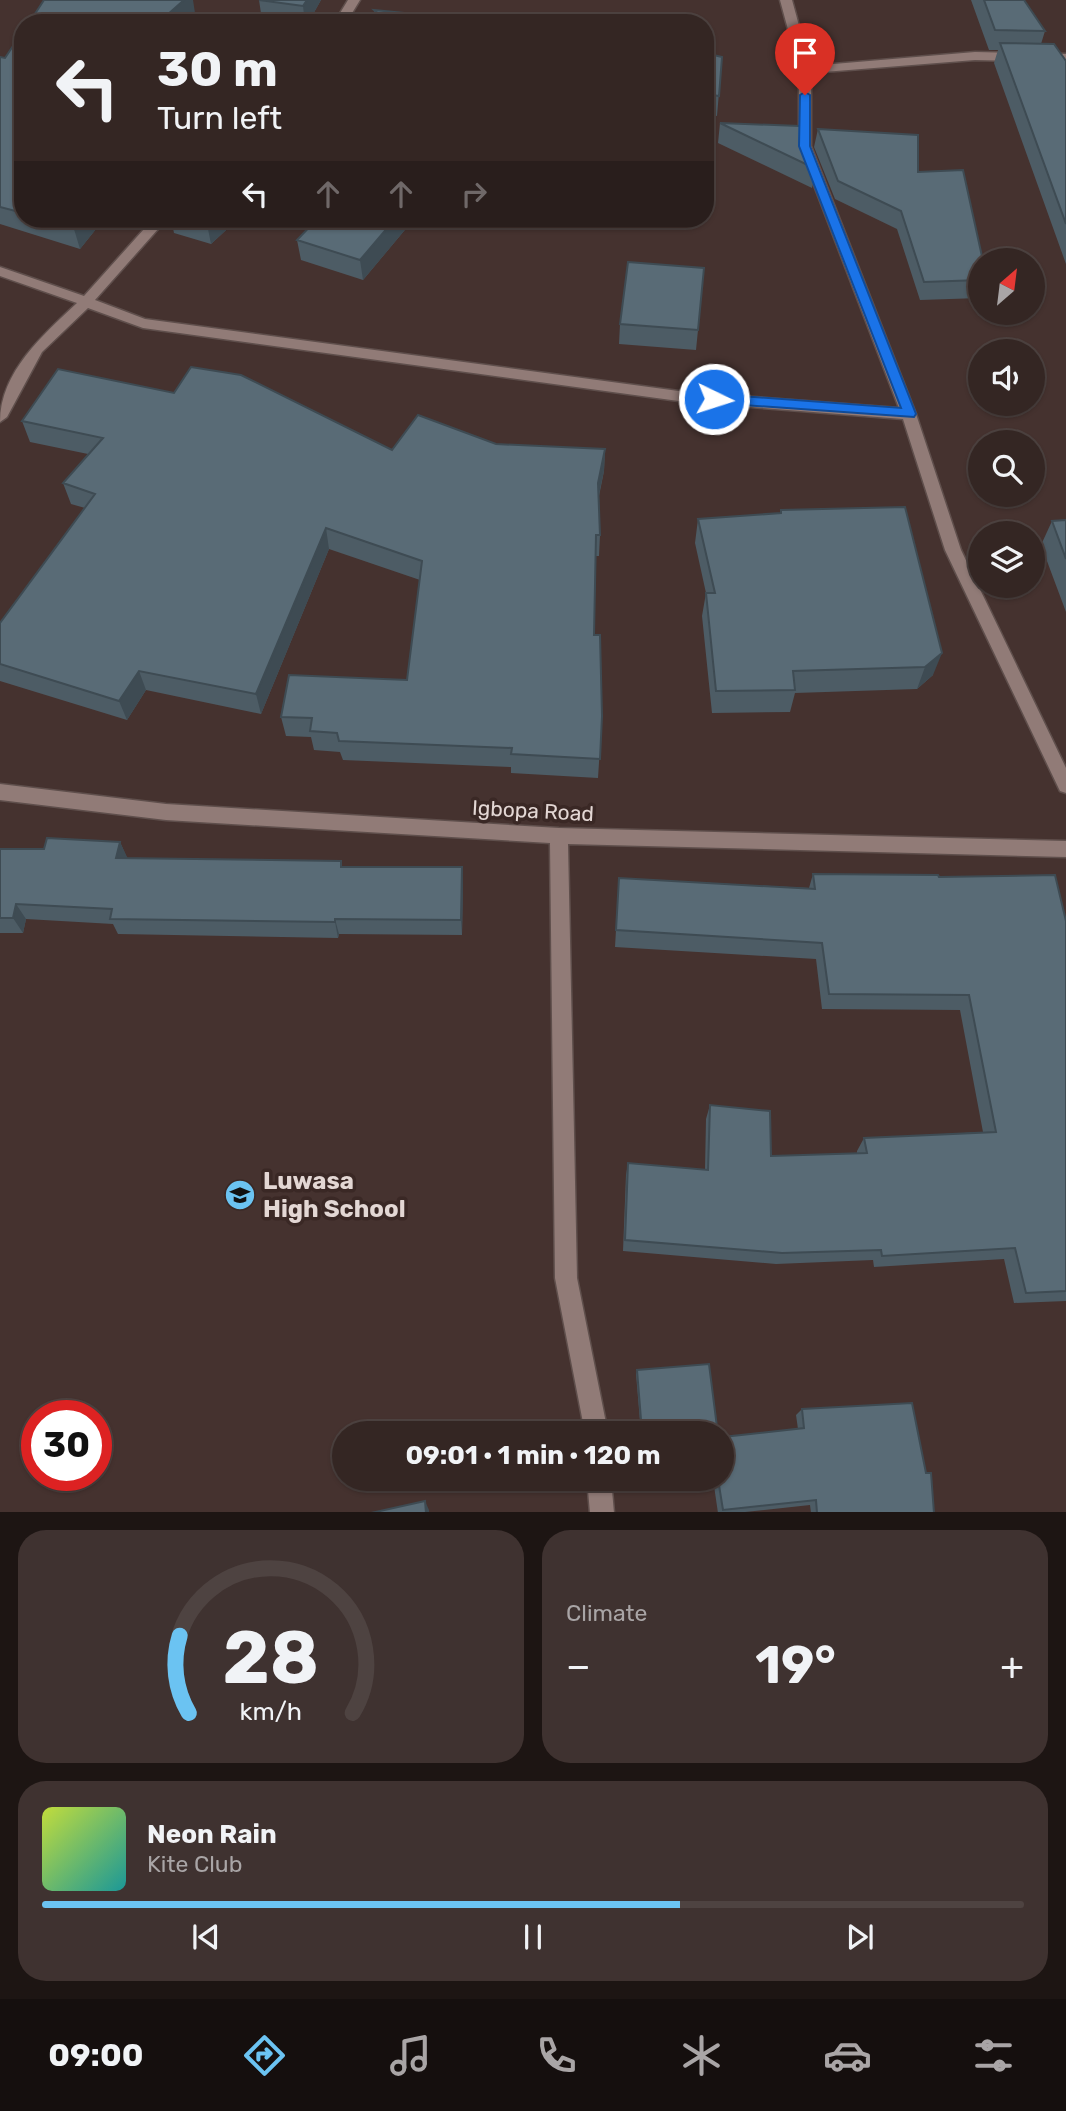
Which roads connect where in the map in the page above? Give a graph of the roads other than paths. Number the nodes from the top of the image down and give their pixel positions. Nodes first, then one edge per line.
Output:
1 (786, 0) edge
2 (1066, 58) edge
3 (805, 70) junction
4 (152, 228) edge
5 (0, 271) edge
6 (85, 303) junction
7 (909, 414) junction
8 (0, 417) edge
9 (1066, 786) edge
10 (0, 792) edge
11 (559, 836) junction
12 (1066, 849) edge
13 (594, 1421) edge
14 (600, 1491) edge
15 (602, 1512) edge

1 - 3 street
2 - 3 street
3 - 7 street
4 - 6 street
5 - 6 street
6 - 7 street
6 - 8 street
7 - 9 street
10 - 11 street, Igbopa Road
11 - 12 street, Igbopa Road
11 - 13 street
14 - 15 street

